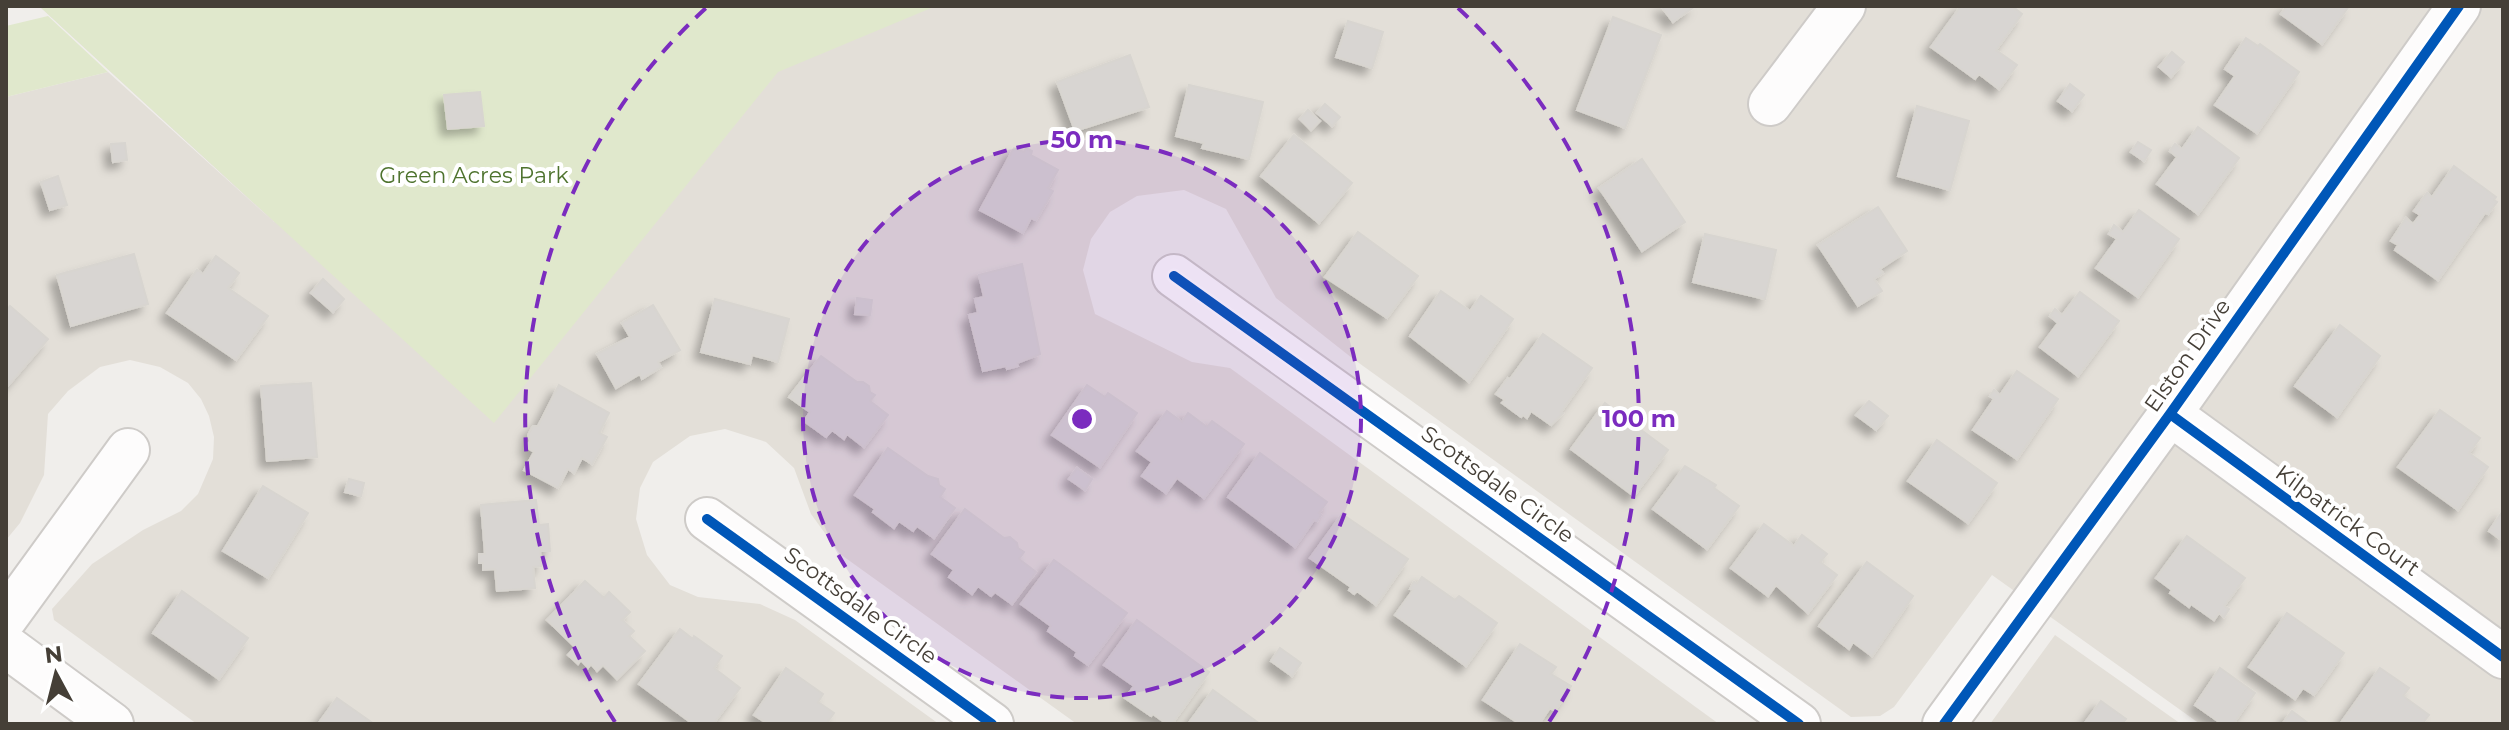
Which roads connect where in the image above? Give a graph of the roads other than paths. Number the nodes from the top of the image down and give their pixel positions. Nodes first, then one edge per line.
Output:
1 (1844, 6) edge
2 (2459, 6) edge
3 (1770, 104) dead end
4 (1174, 276) dead end
5 (2170, 414) junction
6 (128, 450) dead end
7 (707, 519) dead end
8 (8, 646) edge
9 (2503, 657) edge
10 (112, 724) edge
11 (992, 724) edge
12 (1799, 724) edge
13 (1944, 724) edge

1 - 3 street
2 - 5 street, Elston Drive
4 - 12 street, Scottsdale Circle
5 - 9 street, Kilpatrick Court
5 - 13 street, Elston Drive
6 - 8 street
7 - 11 street, Scottsdale Circle
8 - 10 street

